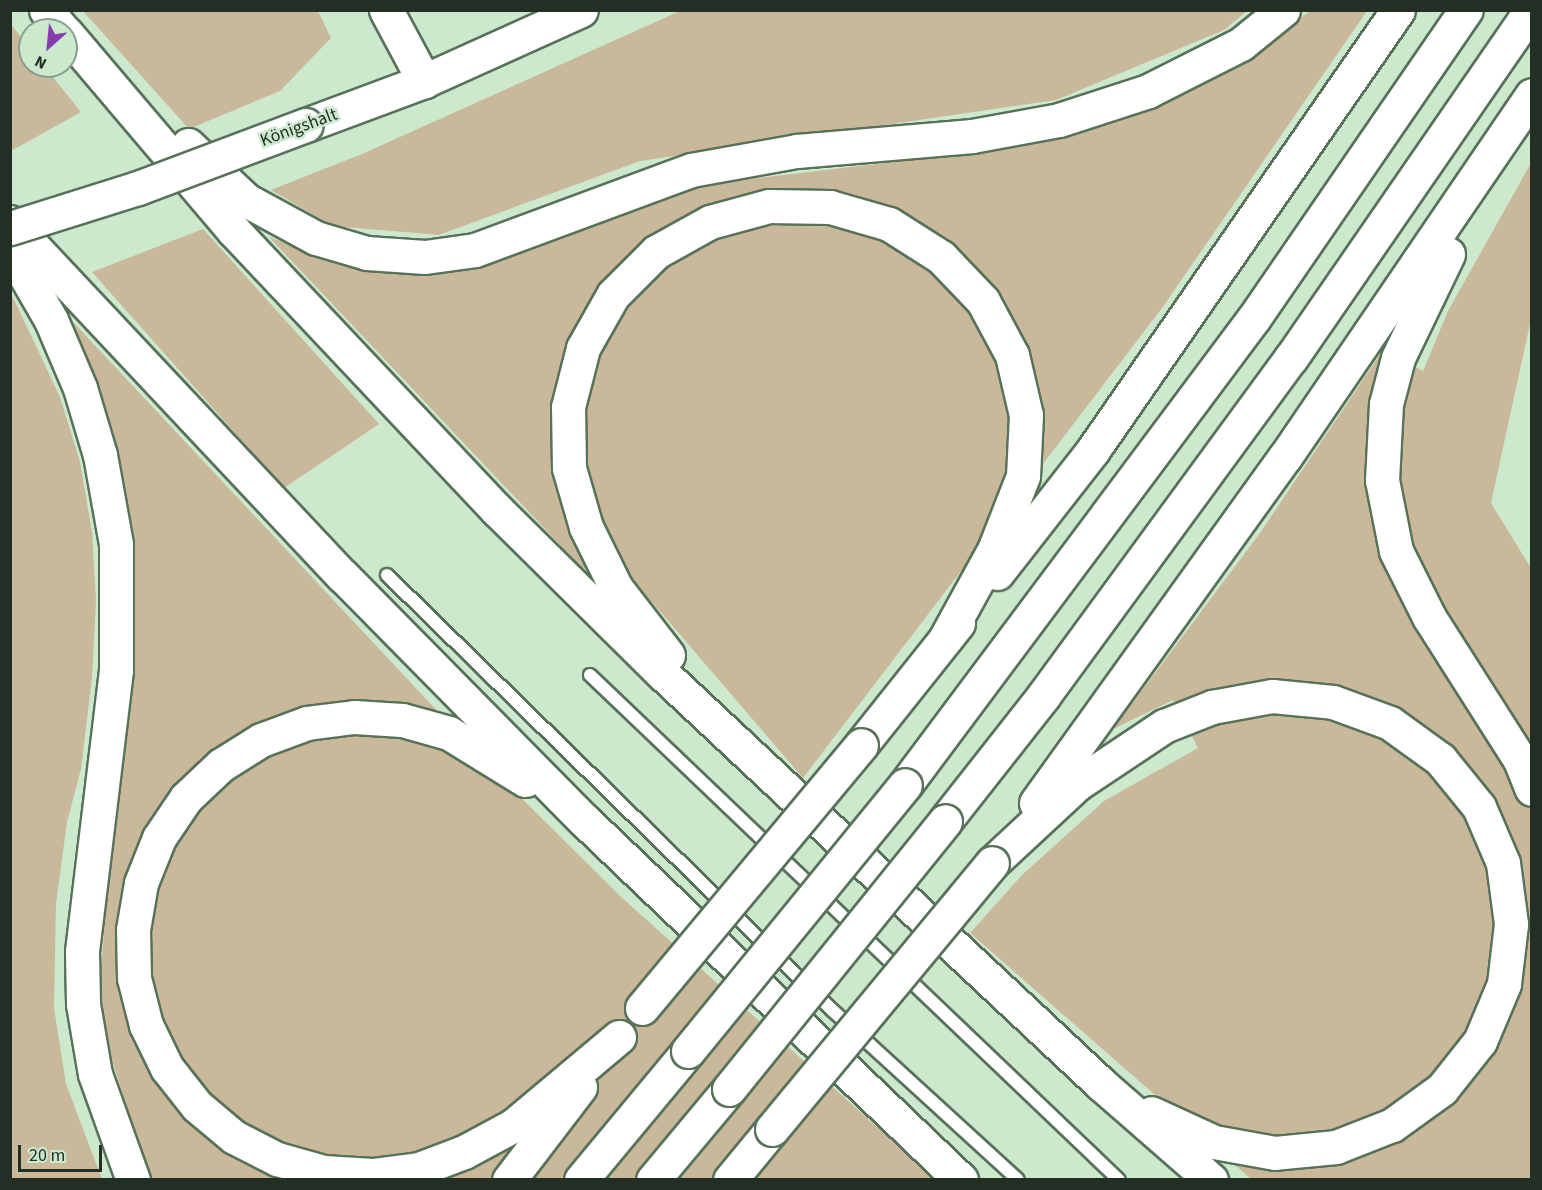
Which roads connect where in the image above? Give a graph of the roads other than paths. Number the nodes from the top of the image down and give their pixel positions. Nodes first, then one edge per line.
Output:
1 (386, 10) edge
2 (581, 10) edge
3 (1283, 10) edge
4 (1398, 10) edge
5 (1466, 10) edge
6 (1531, 10) edge
7 (78, 43) edge
8 (78, 47) edge
9 (424, 81) junction
10 (1532, 95) edge
11 (1532, 100) edge
12 (10, 222) edge
13 (10, 228) edge
14 (10, 249) edge
15 (387, 575) dead end
16 (945, 639) junction
17 (590, 675) dead end
18 (707, 714) junction
19 (1532, 789) edge
20 (585, 821) junction
21 (992, 863) junction
22 (619, 1037) junction
23 (1101, 1084) junction
24 (929, 1151) junction
25 (133, 1179) edge
26 (508, 1179) edge
27 (581, 1179) edge
28 (653, 1179) edge
29 (730, 1179) edge
30 (948, 1179) edge
31 (961, 1179) edge
32 (1018, 1179) edge
33 (1119, 1179) edge
34 (1211, 1179) edge

1 - 9 main road
2 - 9 main road, Königshalt
3 - 7 main road
4 - 16 main road
5 - 27 main road, bridge
6 - 28 main road, bridge
8 - 18 main road
9 - 13 main road, Königshalt, bridge
10 - 21 main road
11 - 19 main road
12 - 20 main road
14 - 25 main road
15 - 32 lane
16 - 18 main road
16 - 22 main road, bridge
17 - 33 lane
18 - 23 main road
20 - 22 main road
20 - 24 main road
21 - 23 main road
21 - 29 main road, bridge
22 - 26 main road
23 - 34 main road
24 - 30 main road
24 - 31 main road

